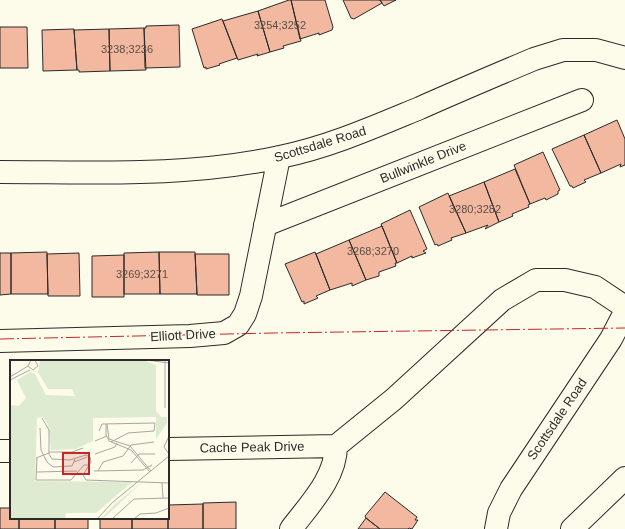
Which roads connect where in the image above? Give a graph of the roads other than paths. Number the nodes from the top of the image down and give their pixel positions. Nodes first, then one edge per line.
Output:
1 (625, 58) edge
2 (582, 100) dead end
3 (279, 157) junction
4 (0, 172) edge
5 (265, 225) junction
6 (625, 308) edge
7 (625, 312) edge
8 (0, 341) edge
9 (336, 446) junction
10 (169, 449) edge
11 (625, 478) edge
12 (291, 529) edge
13 (496, 529) edge
14 (572, 529) edge

1 - 3 street, Scottsdale Road
2 - 5 street, Bullwinkle Drive
3 - 4 street, Scottsdale Road
3 - 5 street, Elliott Drive
5 - 8 street, Elliott Drive
6 - 9 street
7 - 13 street, Scottsdale Road
9 - 10 street, Cache Peak Drive
9 - 12 street
11 - 14 street

